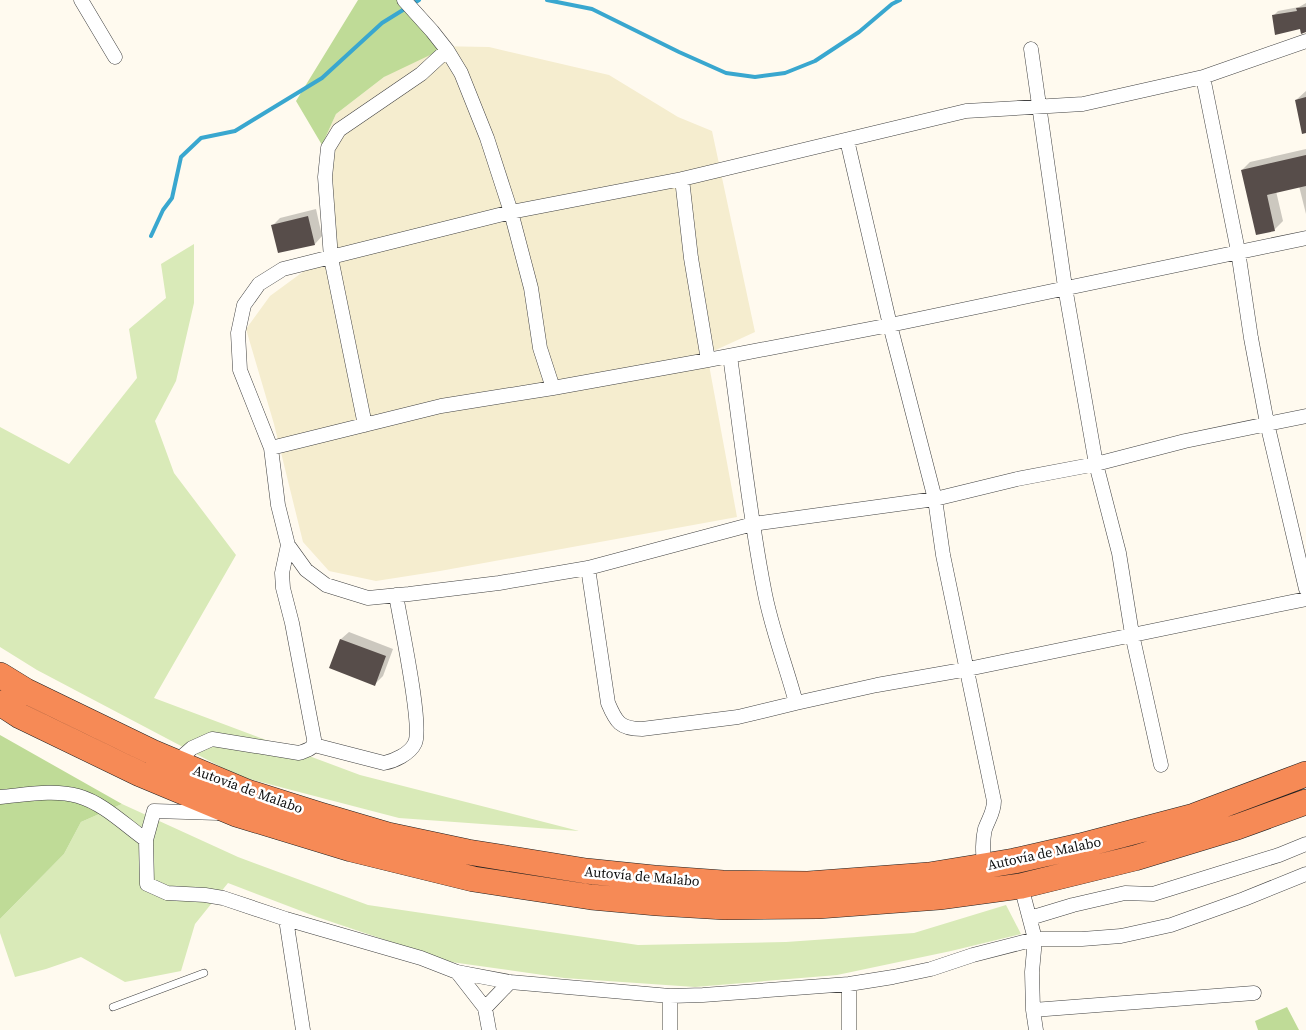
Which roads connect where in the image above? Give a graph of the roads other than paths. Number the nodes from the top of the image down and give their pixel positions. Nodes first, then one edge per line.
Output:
1 (82, 0) edge
2 (404, 0) edge
3 (1306, 41) edge
4 (1031, 49) dead end
5 (447, 50) junction
6 (115, 57) dead end
7 (1203, 77) junction
8 (1040, 107) junction
9 (847, 140) junction
10 (682, 179) junction
11 (510, 212) junction
12 (1306, 238) edge
13 (1238, 251) junction
14 (331, 258) junction
15 (1065, 287) junction
16 (890, 324) junction
17 (730, 356) junction
18 (708, 360) junction
19 (553, 388) junction
20 (1306, 416) edge
21 (1267, 423) junction
22 (365, 425) junction
23 (271, 448) junction
24 (1096, 464) junction
25 (935, 499) junction
26 (752, 524) junction
27 (288, 545) junction
28 (588, 568) junction
29 (1306, 589) edge
30 (396, 595) junction
31 (1306, 599) edge
32 (1132, 634) junction
33 (968, 669) junction
34 (0, 675) edge
35 (796, 703) junction
36 (0, 704) edge
37 (314, 745) junction
38 (176, 762) junction
39 (1161, 765) dead end
40 (1306, 774) edge
41 (0, 798) edge
42 (1306, 802) edge
43 (236, 814) junction
44 (146, 840) junction
45 (1306, 844) edge
46 (984, 866) junction
47 (1306, 874) edge
48 (1021, 886) junction
49 (1030, 918) junction
50 (286, 919) junction
51 (1036, 938) junction
52 (457, 972) junction
53 (204, 973) dead end
54 (510, 982) junction
55 (849, 984) junction
56 (1254, 993) dead end
57 (670, 996) junction
58 (113, 1007) dead end
59 (485, 1008) junction
60 (1033, 1010) junction
61 (303, 1030) edge
62 (489, 1030) edge
63 (670, 1030) edge
64 (849, 1030) edge
65 (1036, 1030) edge

1 - 6 street
2 - 5 street
3 - 7 street
4 - 8 street
5 - 11 street
5 - 14 street
7 - 8 street
7 - 13 street
8 - 9 street
8 - 15 street
9 - 10 street
9 - 16 street
10 - 11 street
10 - 18 street
11 - 14 street
11 - 19 street
12 - 13 street
13 - 15 street
13 - 21 street
14 - 22 street
14 - 23 street
15 - 16 street
15 - 24 street
16 - 17 street
16 - 25 street
17 - 18 street
17 - 26 street
18 - 19 street
19 - 22 street
20 - 21 street
21 - 24 street
21 - 29 street
22 - 23 street
23 - 27 street
24 - 25 street
24 - 32 street
25 - 26 street
25 - 33 street
26 - 28 street
26 - 35 street
27 - 30 street
27 - 37 street
28 - 30 street
28 - 35 street
30 - 37 street
31 - 32 street
32 - 33 street
32 - 39 street
33 - 35 street
33 - 46 street
34 - 38 highway, Autovía de Malabo
36 - 43 highway, Autovía de Malabo
37 - 38 street
38 - 46 highway, Autovía de Malabo
40 - 46 highway, Autovía de Malabo
41 - 44 street
42 - 48 highway, Autovía de Malabo
43 - 44 street
43 - 48 highway, Autovía de Malabo
44 - 50 street
45 - 49 street
47 - 51 street
48 - 49 street
49 - 51 street
50 - 52 street
50 - 61 street
51 - 55 street
51 - 60 street
52 - 54 street
52 - 59 street
53 - 58 lane
54 - 57 street
54 - 59 street
55 - 57 street
55 - 64 street
56 - 60 street
57 - 63 street
59 - 62 street
60 - 65 street

